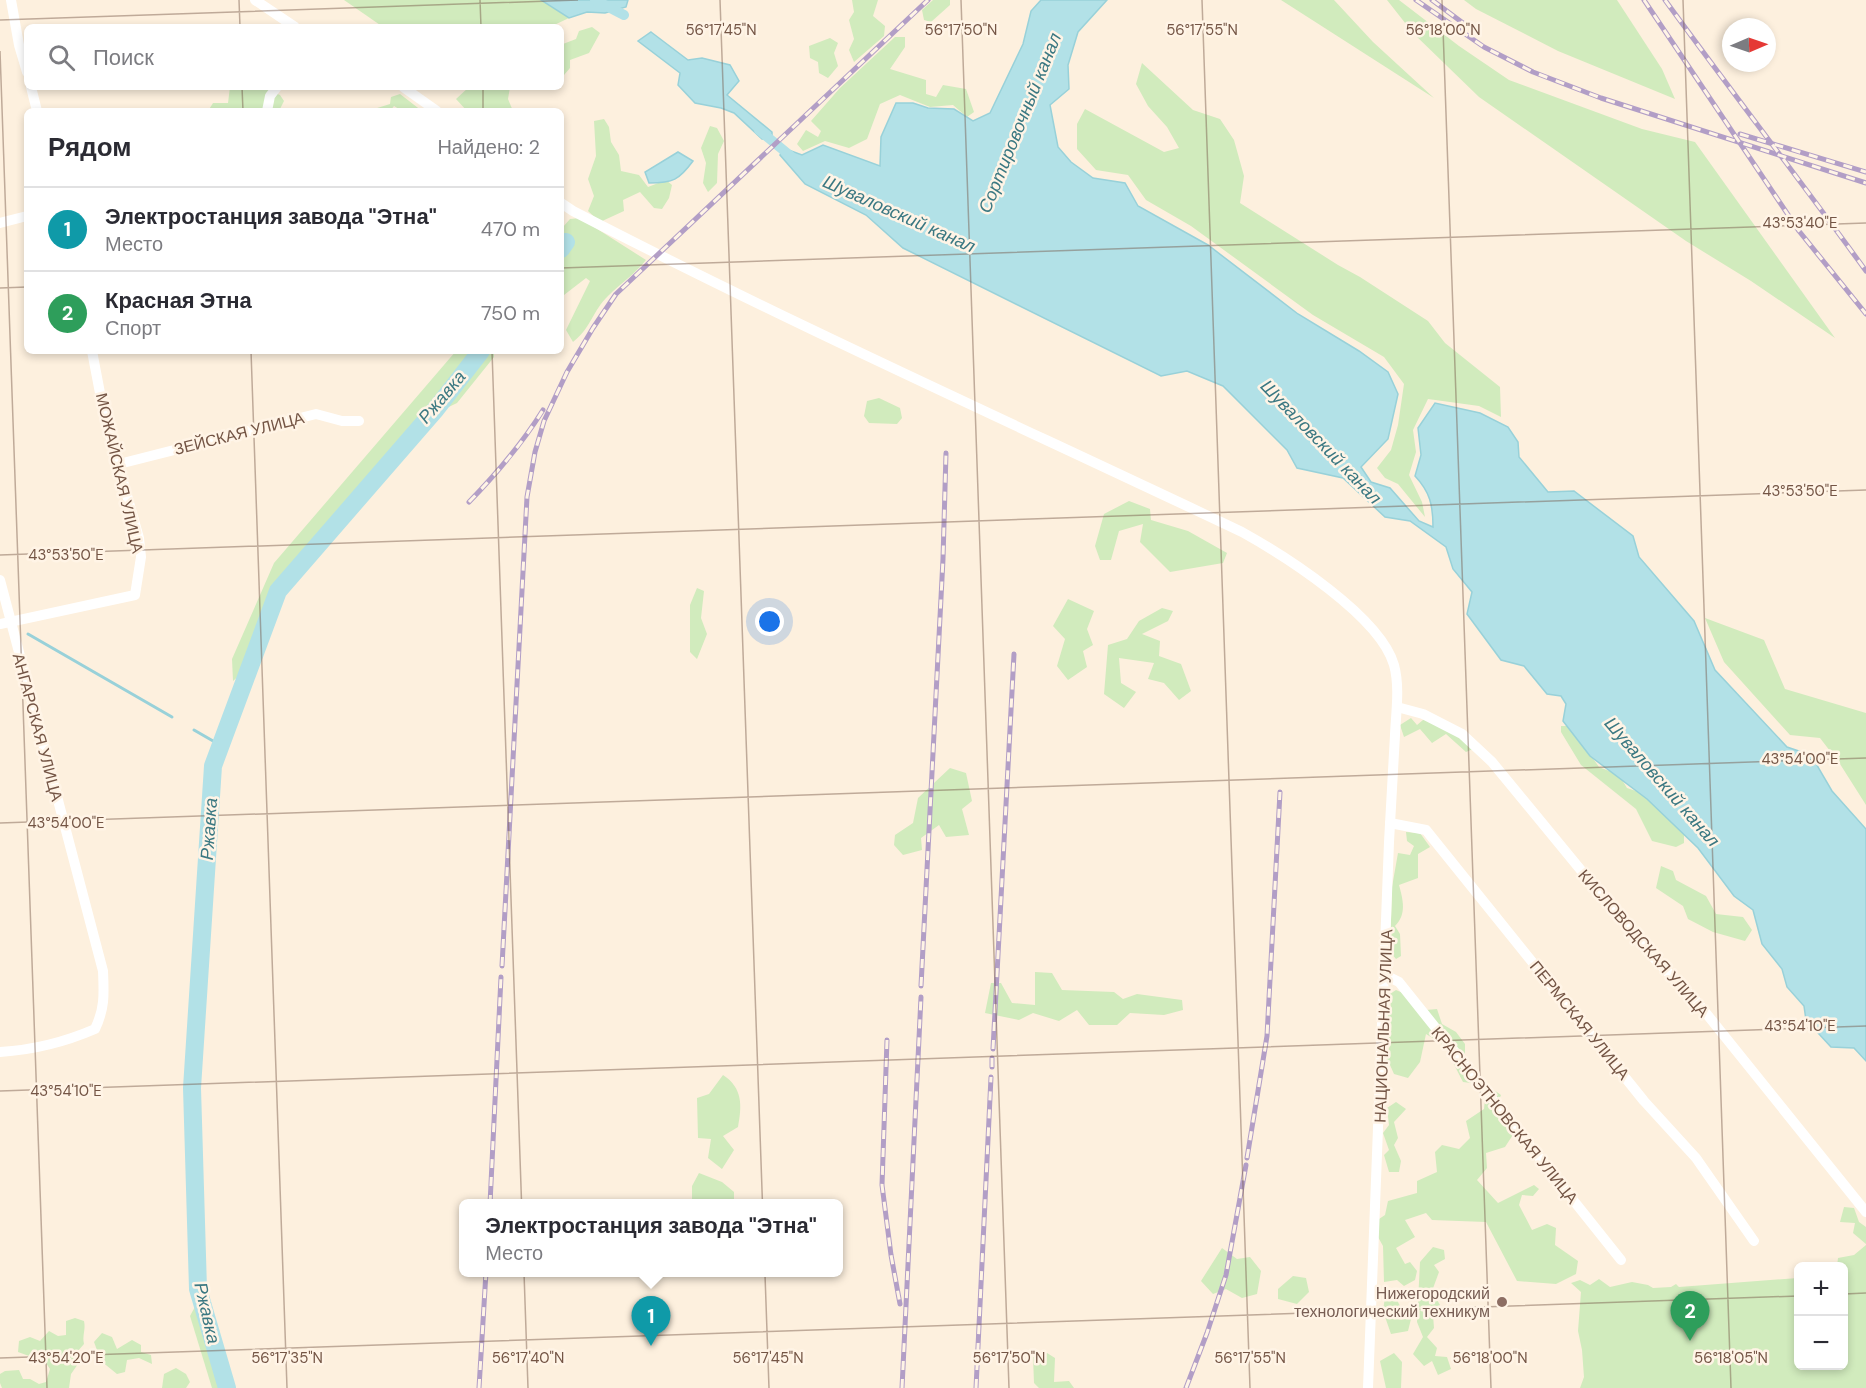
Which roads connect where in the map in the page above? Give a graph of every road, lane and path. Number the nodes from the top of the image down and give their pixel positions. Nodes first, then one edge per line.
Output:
1 (11, 0) edge
2 (255, 0) edge
3 (291, 24) edge
4 (24, 62) edge
5 (32, 90) edge
6 (275, 90) edge
7 (407, 90) edge
8 (36, 108) edge
9 (268, 108) edge
10 (433, 108) edge
11 (564, 205) edge
12 (573, 211) junction
13 (564, 216) edge
14 (24, 217) edge
15 (0, 224) edge
16 (93, 354) edge
17 (359, 421) dead end
18 (119, 464) junction
19 (0, 580) edge
20 (5, 623) edge
21 (1397, 707) junction
22 (1390, 823) junction
23 (1385, 975) junction
24 (0, 1052) edge
25 (1866, 1212) edge
26 (1754, 1241) dead end
27 (1621, 1260) dead end
28 (1368, 1388) edge

1 - 4 street
2 - 3 street
5 - 8 street
6 - 9 street
7 - 10 street
11 - 12 street
12 - 13 street
12 - 21 street, НАЦИОНАЛЬНАЯ УЛИЦА
14 - 15 street
16 - 18 street, МОЖАЙСКАЯ УЛИЦА
17 - 18 street, ЗЕЙСКАЯ УЛИЦА
18 - 20 street, МОЖАЙСКАЯ УЛИЦА
19 - 20 street, АНГАРСКАЯ УЛИЦА
20 - 24 street, АНГАРСКАЯ УЛИЦА
21 - 22 street, НАЦИОНАЛЬНАЯ УЛИЦА
21 - 25 street, КИСЛОВОДСКАЯ УЛИЦА
22 - 23 street, НАЦИОНАЛЬНАЯ УЛИЦА
22 - 26 street, ПЕРМСКАЯ УЛИЦА
23 - 27 street, КРАСНОЭТНОВСКАЯ УЛИЦА
23 - 28 street, НАЦИОНАЛЬНАЯ УЛИЦА

